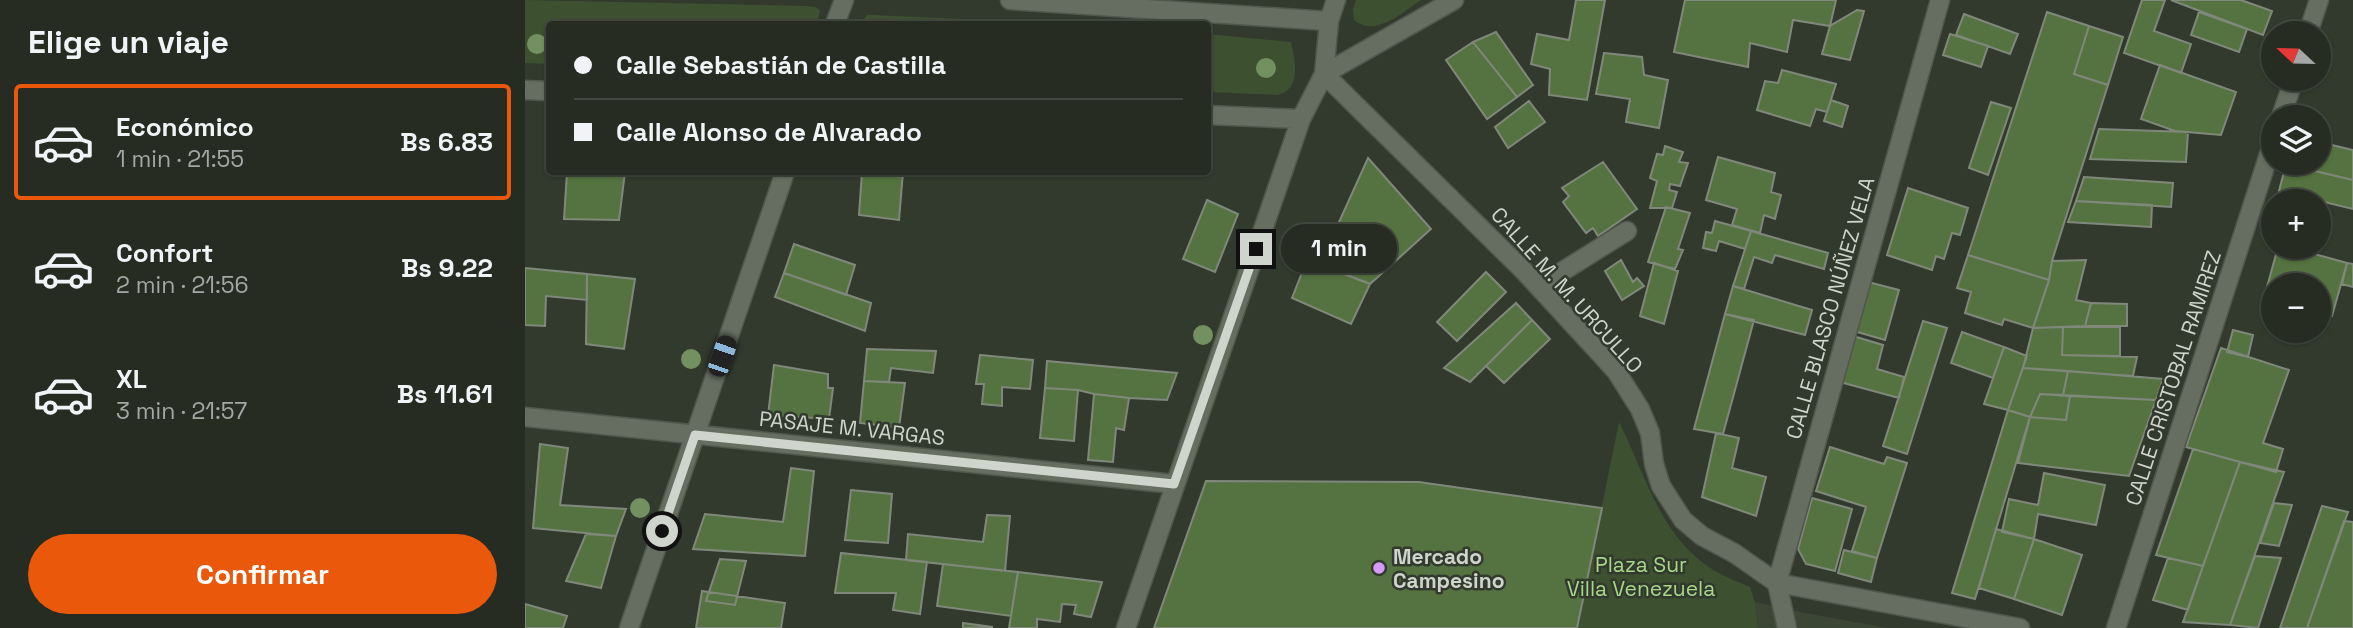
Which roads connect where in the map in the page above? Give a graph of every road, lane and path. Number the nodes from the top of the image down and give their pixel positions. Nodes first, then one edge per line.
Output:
1 (844, 0) edge
2 (1010, 0) edge
3 (1336, 0) edge
4 (1454, 0) edge
5 (1940, 0) edge
6 (2319, 0) edge
7 (836, 21) edge
8 (1329, 21) junction
9 (2312, 21) edge
10 (1324, 74) junction
11 (525, 90) edge
12 (546, 91) edge
13 (1211, 116) edge
14 (1301, 119) junction
15 (784, 175) edge
16 (2262, 175) edge
17 (1627, 231) dead end
18 (1539, 286) junction
19 (525, 416) edge
20 (695, 435) junction
21 (1174, 484) junction
22 (1777, 583) junction
23 (629, 628) edge
24 (1126, 628) edge
25 (1787, 628) edge
26 (2020, 628) edge
27 (2116, 628) edge

1 - 7 street
2 - 8 street
3 - 8 street
4 - 10 street
5 - 22 street, CALLE BLASCO NÚÑEZ VELA
6 - 9 street
8 - 10 street
10 - 14 street
10 - 18 street, CALLE M. M. URCULLO
11 - 12 street
13 - 14 street
14 - 21 street
15 - 20 street
16 - 27 street, CALLE CRISTOBAL RAMIREZ
17 - 18 street
18 - 22 street, CALLE M. M. URCULLO
19 - 20 street, PASAJE M. VARGAS
20 - 21 street, PASAJE M. VARGAS
20 - 23 street
21 - 24 street
22 - 25 street, CALLE BLASCO NÚÑEZ VELA
22 - 26 street, CALLE M. M. URCULLO

